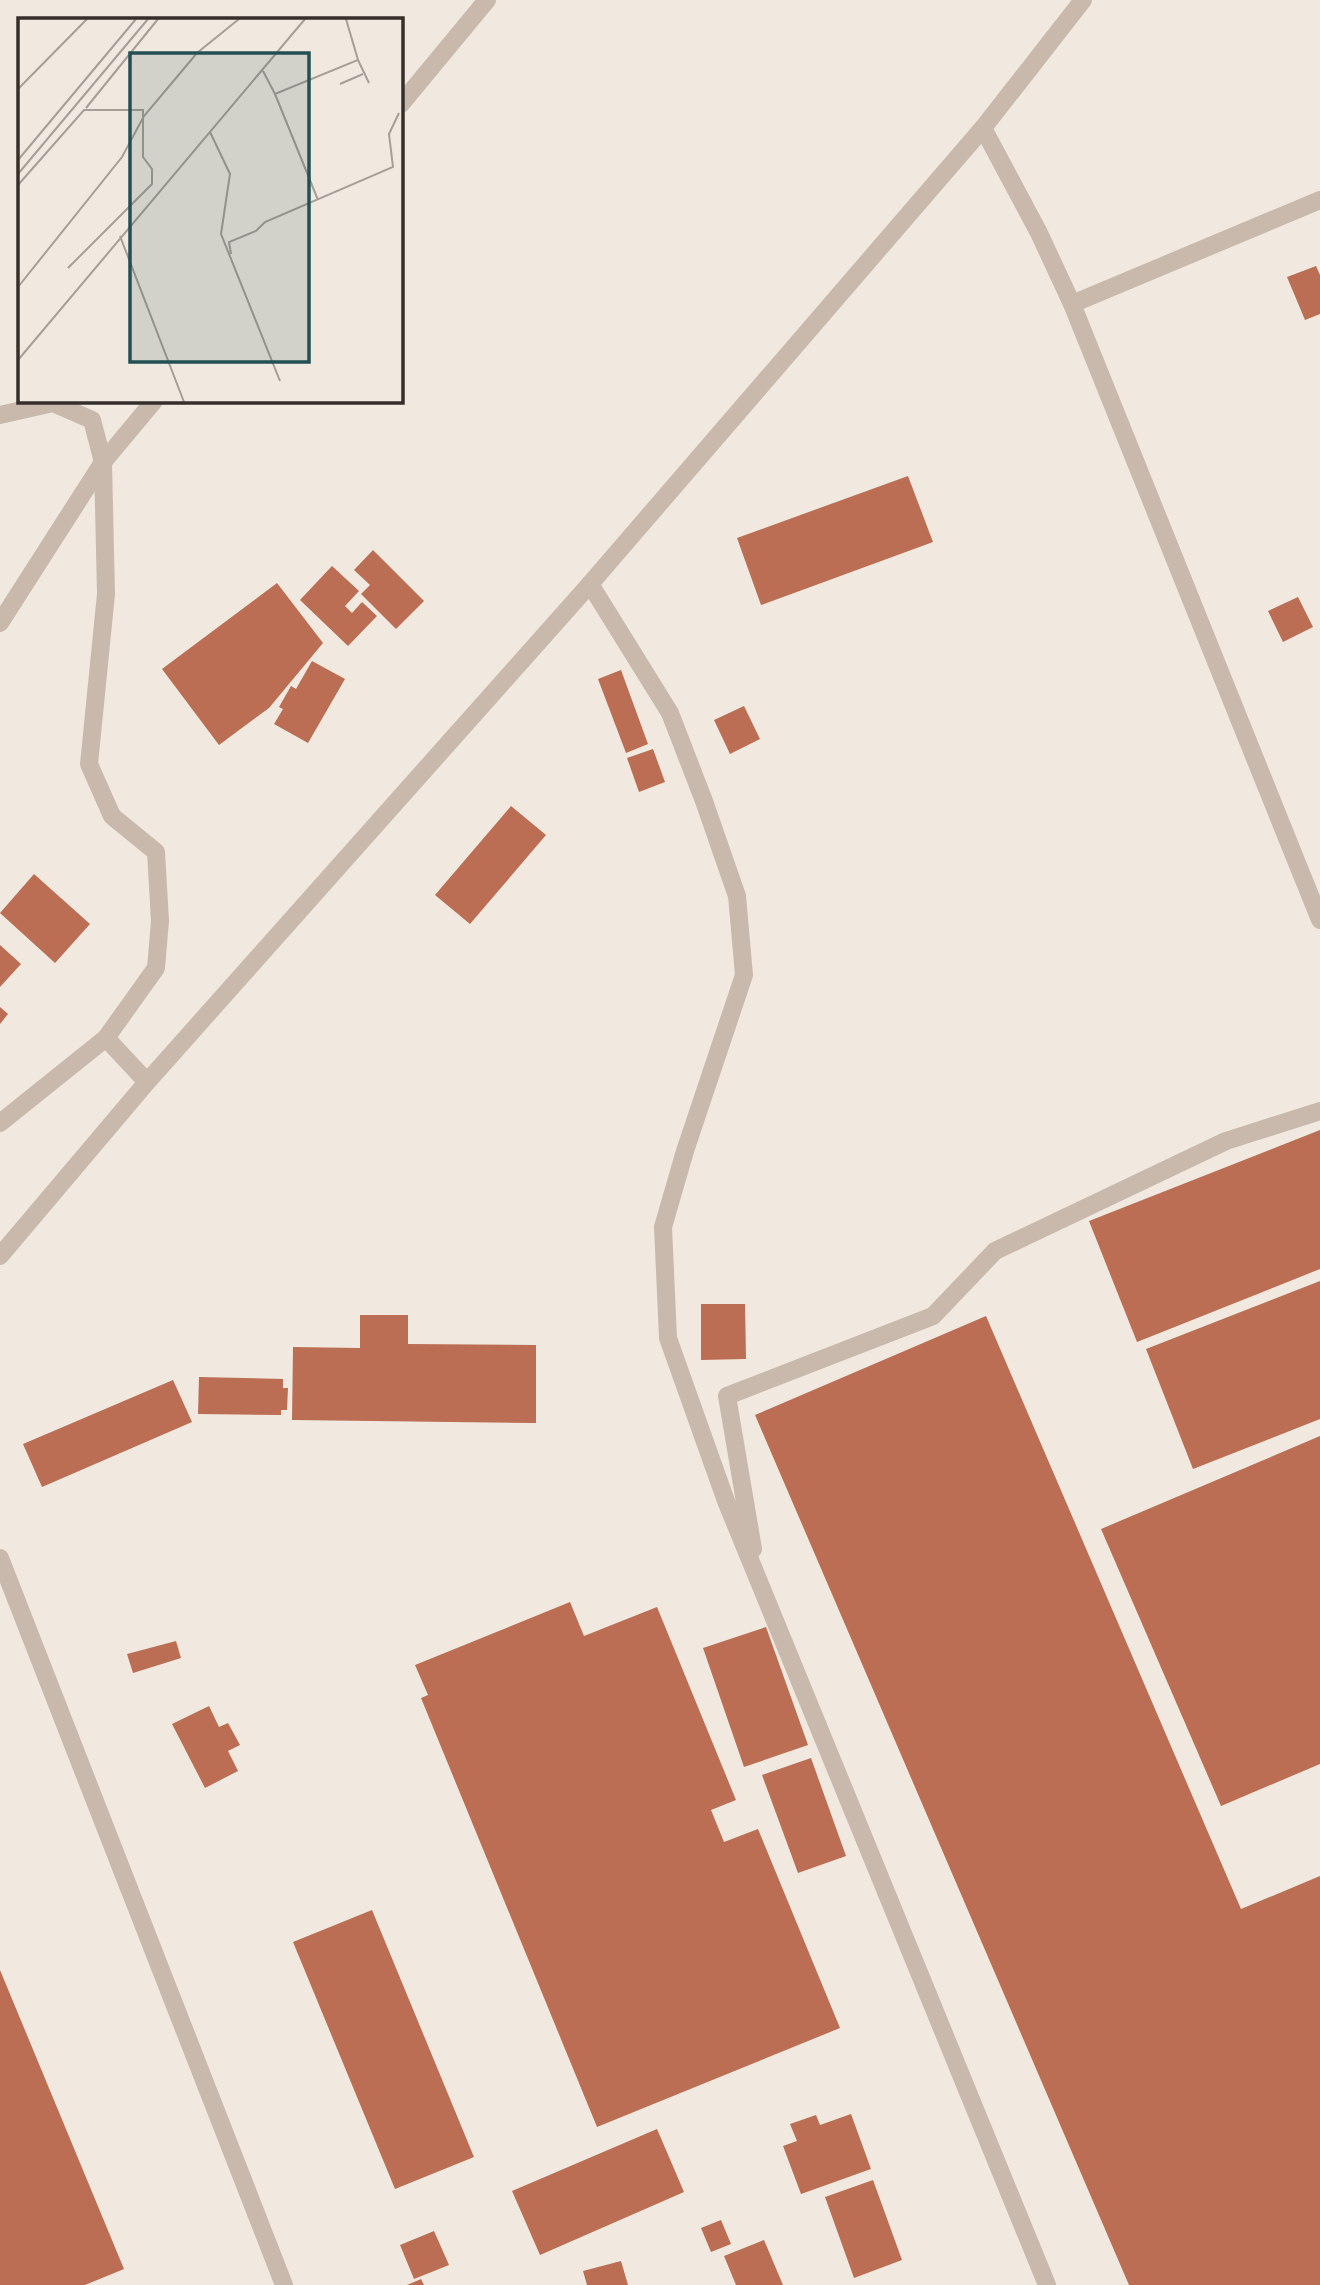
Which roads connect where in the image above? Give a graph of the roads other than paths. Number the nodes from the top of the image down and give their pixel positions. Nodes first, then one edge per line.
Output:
1 (487, 0) edge
2 (1083, 0) edge
3 (402, 103) edge
4 (983, 128) junction
5 (1320, 200) edge
6 (1072, 304) junction
7 (153, 402) edge
8 (0, 415) edge
9 (103, 462) junction
10 (590, 584) junction
11 (0, 623) edge
12 (1320, 920) edge
13 (106, 1038) junction
14 (147, 1082) junction
15 (1320, 1111) edge
16 (0, 1123) edge
17 (0, 1256) edge
18 (0, 1558) edge
19 (758, 1576) junction
20 (284, 2285) edge
21 (1047, 2285) edge

1 - 3 street
2 - 4 street
4 - 6 street
4 - 10 street
5 - 6 street
6 - 12 street
7 - 9 street
8 - 9 street
9 - 11 street
9 - 13 street
10 - 14 street
10 - 19 street
13 - 14 street
13 - 16 street
14 - 17 street
15 - 19 street
18 - 20 street
19 - 21 street

